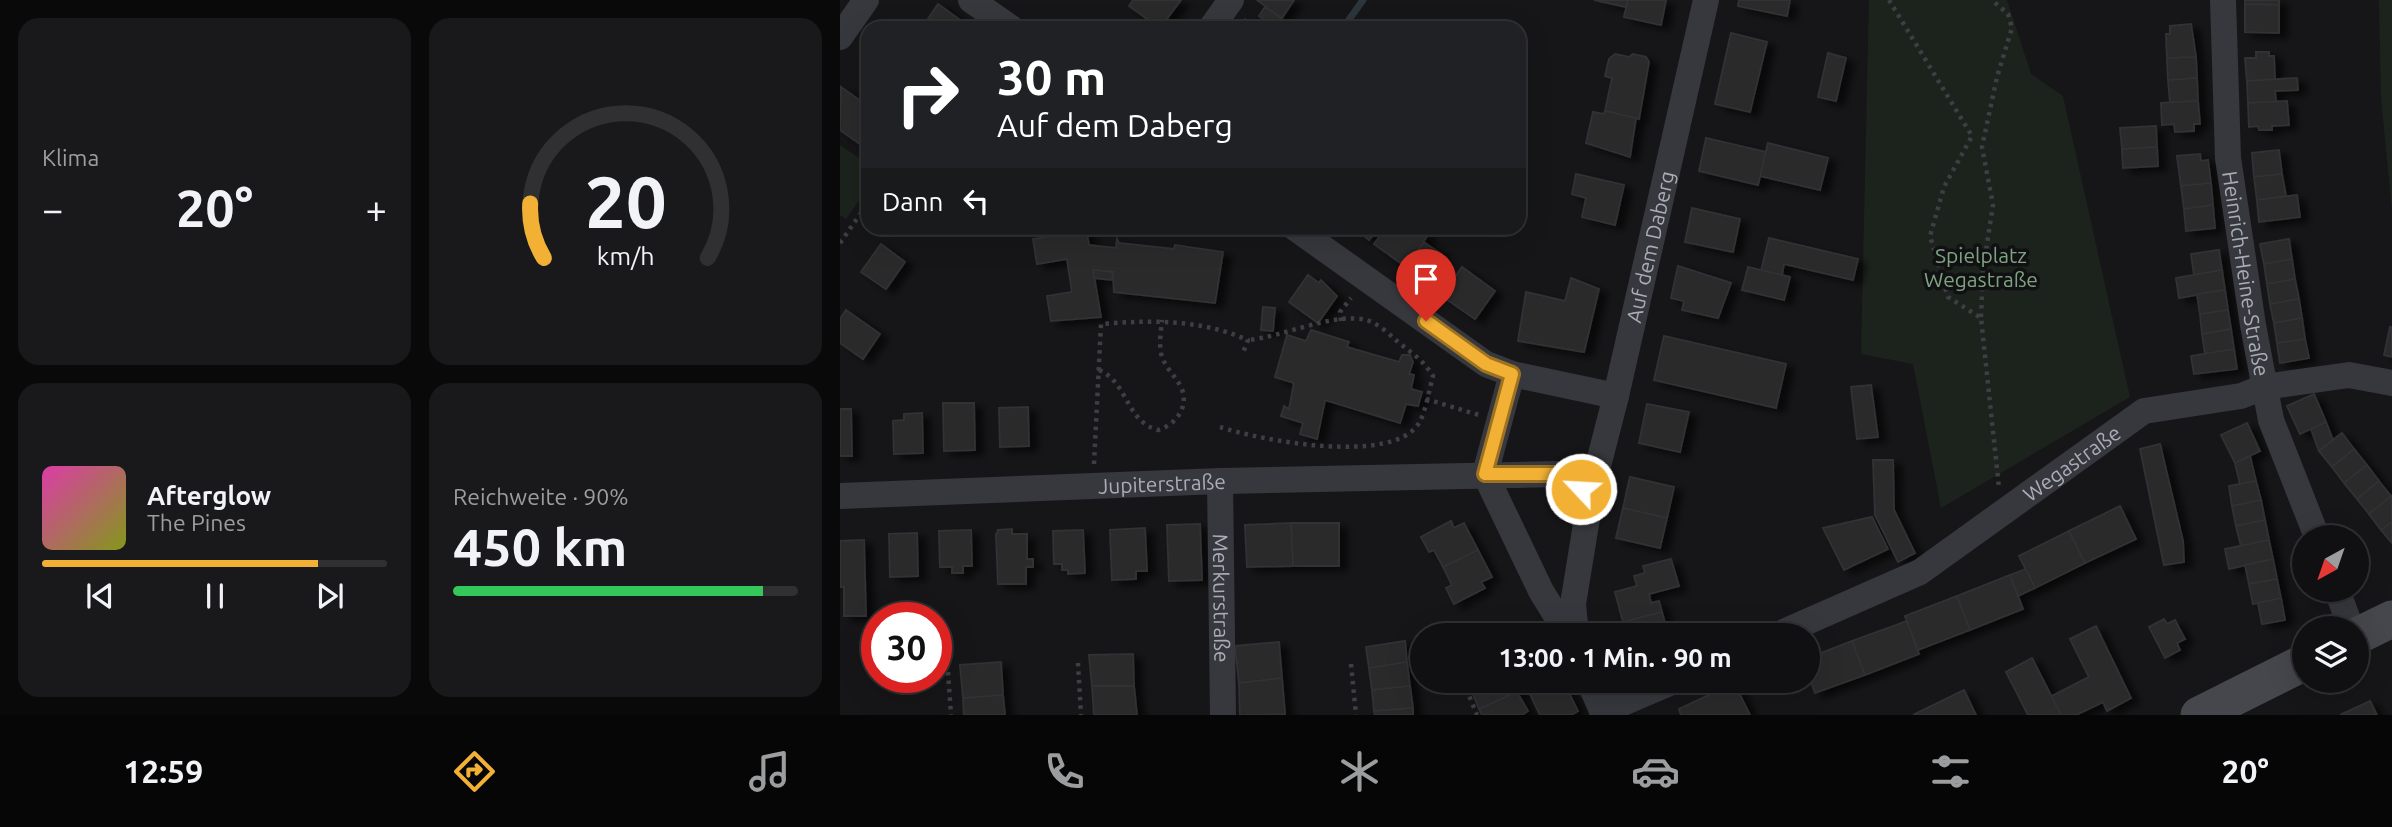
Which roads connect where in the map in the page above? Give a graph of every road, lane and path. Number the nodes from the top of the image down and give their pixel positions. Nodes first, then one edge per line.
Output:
1 (866, 0) edge
2 (971, 0) edge
3 (1231, 0) edge
4 (1706, 0) edge
5 (1889, 0) edge
6 (1992, 0) edge
7 (2223, 0) edge
8 (995, 21) edge
9 (1216, 21) edge
10 (840, 37) edge
11 (1972, 136) junction
12 (1982, 147) junction
13 (861, 213) edge
14 (1305, 235) edge
15 (840, 243) edge
16 (1981, 318) junction
17 (1162, 320) junction
18 (1248, 340) junction
19 (1242, 355) dead end
20 (1099, 370) junction
21 (1512, 374) junction
22 (2392, 383) edge
23 (2264, 387) junction
24 (1616, 396) junction
25 (1426, 399) junction
26 (1499, 422) junction
27 (1220, 427) dead end
28 (1485, 474) junction
29 (1220, 481) junction
30 (1093, 486) junction
31 (1581, 489) junction
32 (840, 496) edge
33 (2004, 513) junction
34 (2312, 525) edge
35 (2392, 619) edge
36 (1561, 623) edge
37 (1575, 623) edge
38 (1804, 623) edge
39 (2369, 630) edge
40 (1078, 663) dead end
41 (1351, 664) dead end
42 (2292, 668) edge
43 (949, 693) edge
44 (1468, 693) edge
45 (1594, 693) edge
46 (1648, 693) edge
47 (1603, 714) edge
48 (951, 715) edge
49 (1081, 715) edge
50 (1223, 715) edge
51 (1356, 715) edge
52 (1477, 715) edge
53 (2199, 715) edge

1 - 10 street
2 - 8 street
3 - 9 street
4 - 24 street, Auf dem Daberg
5 - 11 path
6 - 12 path
7 - 23 street, Heinrich-Heine-Straße
11 - 12 path
11 - 16 path
12 - 16 path
13 - 15 path
14 - 21 street
16 - 33 path
17 - 18 path
17 - 20 path
17 - 20 path
18 - 19 path
18 - 25 path
20 - 30 path
21 - 24 street
21 - 26 street
22 - 23 street, Wegastraße
23 - 33 street, Wegastraße
23 - 34 street, Heinrich-Heine-Straße
24 - 31 street, Auf dem Daberg
25 - 26 path
25 - 27 path
26 - 28 street
28 - 29 street, Jupiterstraße
28 - 31 street
28 - 36 street
29 - 30 street, Jupiterstraße
29 - 50 street, Merkurstraße
30 - 32 street, Jupiterstraße
31 - 37 street
33 - 38 street, Wegastraße
35 - 39 main road
40 - 49 path
41 - 51 path
42 - 53 main road
43 - 48 path
44 - 52 path
45 - 47 street
46 - 47 street

